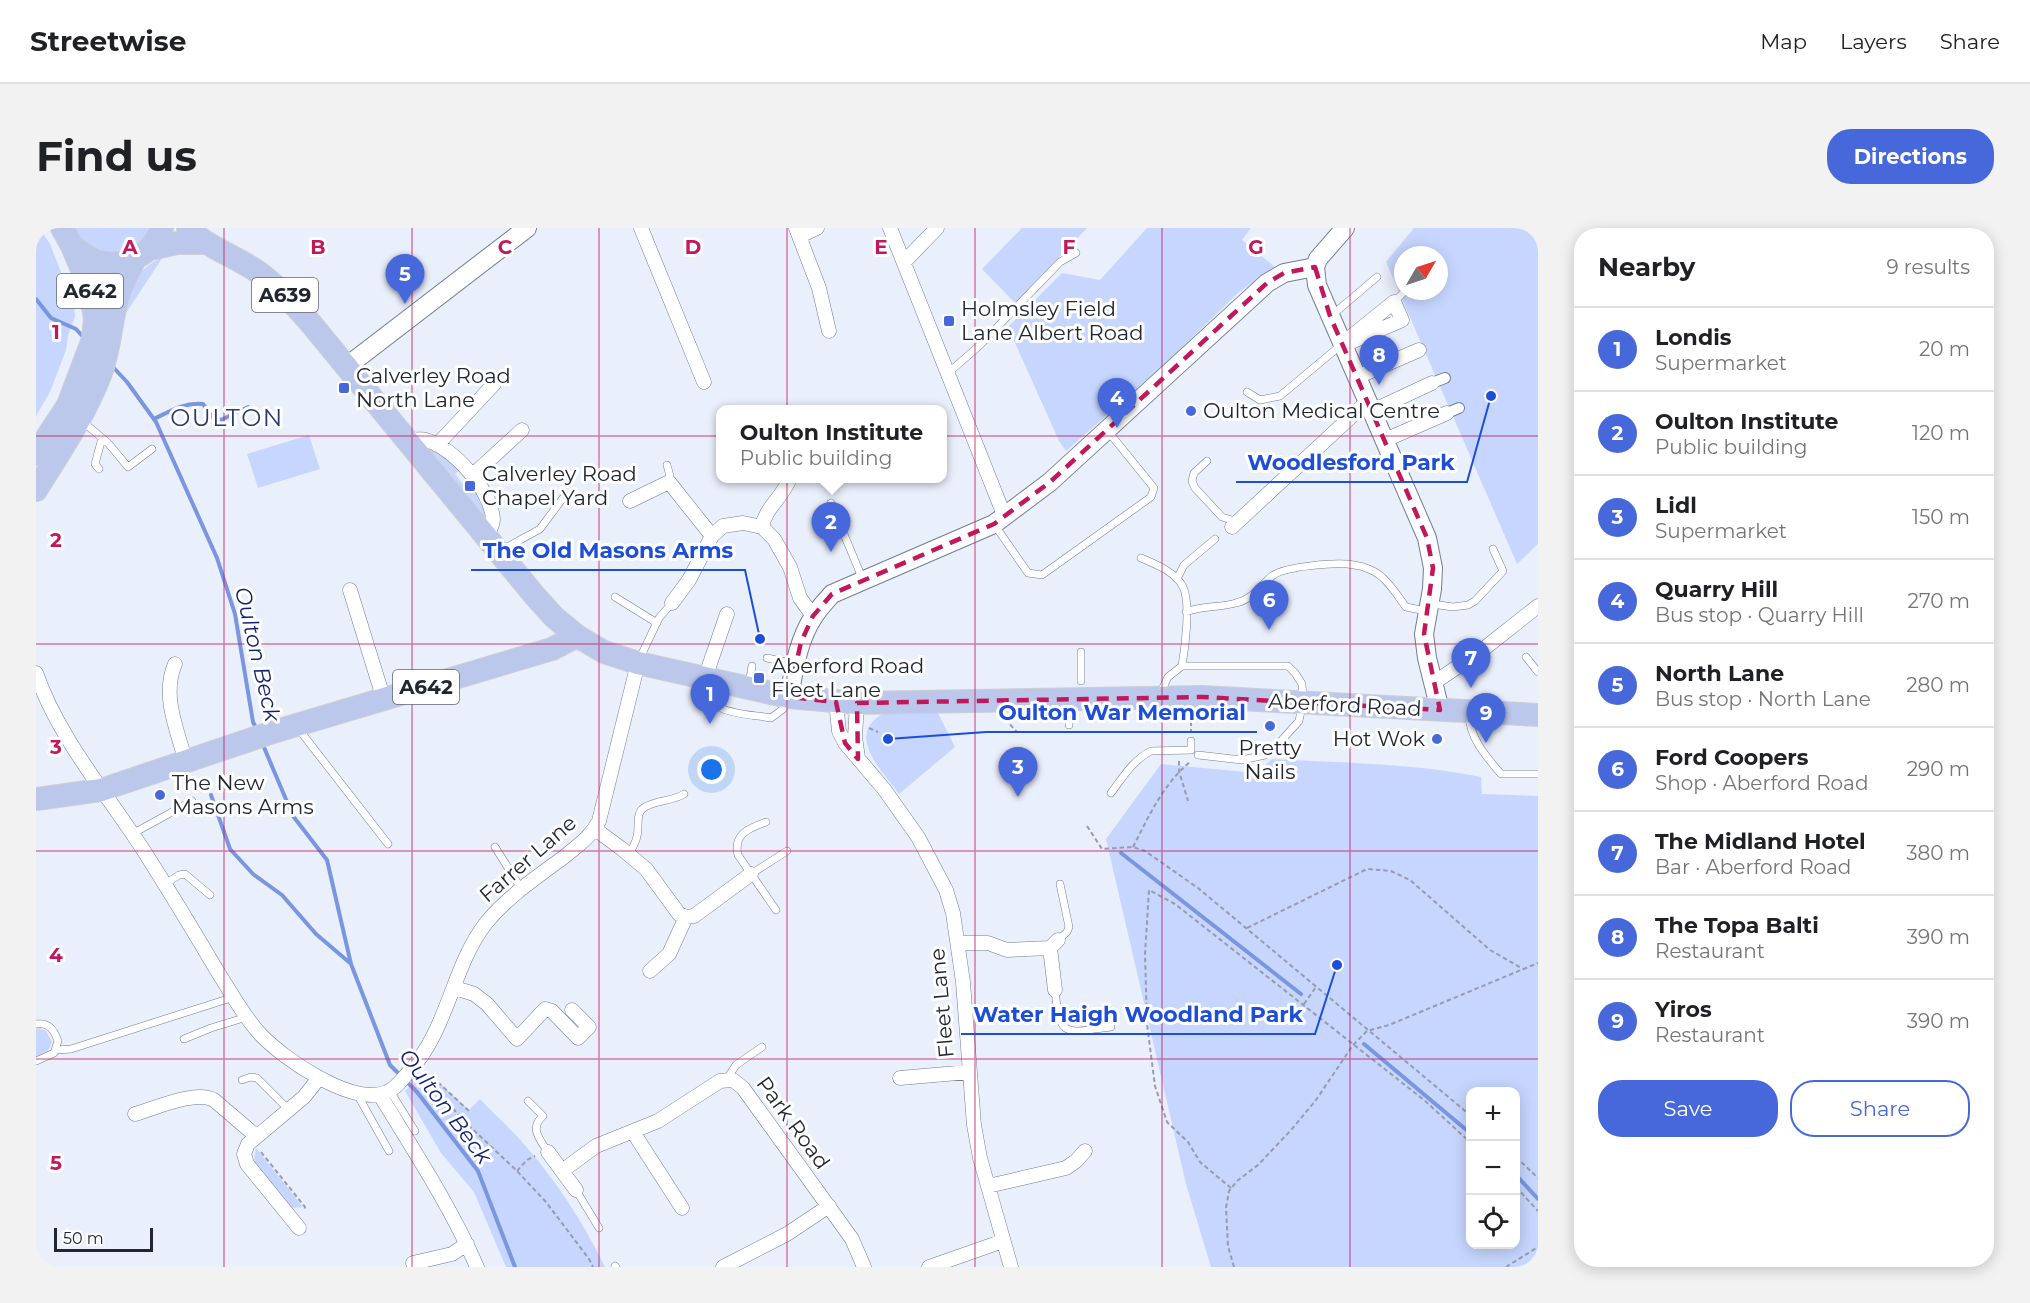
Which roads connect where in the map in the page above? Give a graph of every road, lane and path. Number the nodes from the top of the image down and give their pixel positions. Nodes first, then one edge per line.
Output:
1 (162, 228) edge
2 (188, 228) edge
3 (527, 228) edge
4 (641, 228) edge
5 (817, 228) edge
6 (890, 228) edge
7 (937, 228) edge
8 (1345, 228) edge
9 (798, 232) edge
10 (67, 237) edge
11 (206, 243) junction
12 (1076, 253) dead end
13 (143, 254) junction
14 (904, 262) junction
15 (1315, 267) junction
16 (1377, 277) dead end
17 (1399, 300) edge
18 (1396, 305) junction
19 (1330, 316) junction
20 (829, 331) dead end
21 (1342, 344) junction
22 (1419, 350) dead end
23 (97, 353) junction
24 (346, 367) junction
25 (948, 373) junction
26 (1357, 377) junction
27 (1439, 381) dead end
28 (704, 382) dead end
29 (494, 384) dead end
30 (1247, 392) dead end
31 (1370, 406) junction
32 (1453, 410) dead end
33 (80, 419) junction
34 (522, 430) dead end
35 (1107, 430) junction
36 (102, 438) junction
37 (1385, 440) junction
38 (407, 442) junction
39 (437, 445) junction
40 (152, 449) dead end
41 (36, 454) edge
42 (1208, 461) dead end
43 (667, 465) dead end
44 (99, 469) dead end
45 (473, 474) junction
46 (669, 483) junction
47 (786, 483) edge
48 (36, 490) edge
49 (563, 498) dead end
50 (630, 501) dead end
51 (831, 503) dead end
52 (999, 520) junction
53 (1235, 524) joint
54 (762, 527) junction
55 (712, 536) junction
56 (1215, 539) dead end
57 (492, 544) junction
58 (1493, 549) dead end
59 (1141, 558) dead end
60 (1177, 579) junction
61 (863, 580) junction
62 (350, 590) dead end
63 (615, 597) dead end
64 (672, 603) joint
65 (1538, 606) edge
66 (1428, 607) junction
67 (1186, 612) junction
68 (727, 614) dead end
69 (813, 616) junction
70 (657, 623) junction
71 (577, 636) junction
72 (1081, 652) dead end
73 (1526, 657) dead end
74 (767, 658) dead end
75 (638, 663) junction
76 (175, 664) dead end
77 (795, 664) junction
78 (1182, 666) junction
79 (1538, 672) edge
80 (36, 673) edge
81 (705, 678) junction
82 (1432, 684) junction
83 (1075, 690) junction
84 (789, 697) junction
85 (1159, 698) junction
86 (1190, 698) junction
87 (384, 700) junction
88 (846, 702) junction
89 (1303, 702) junction
90 (1440, 710) junction
91 (1469, 711) junction
92 (1538, 715) edge
93 (296, 725) junction
94 (1069, 725) dead end
95 (1191, 741) joint
96 (1179, 750) junction
97 (1198, 756) joint
98 (858, 759) junction
99 (186, 763) junction
100 (1179, 771) junction
101 (1538, 774) edge
102 (101, 790) junction
103 (1111, 793) dead end
104 (684, 794) dead end
105 (36, 799) edge
106 (192, 801) dead end
107 (1188, 801) dead end
108 (766, 822) dead end
109 (1087, 826) dead end
110 (595, 829) junction
111 (132, 834) junction
112 (388, 844) dead end
113 (495, 847) dead end
114 (1133, 847) junction
115 (787, 851) dead end
116 (629, 854) junction
117 (751, 874) junction
118 (165, 884) junction
119 (1060, 885) dead end
120 (522, 890) junction
121 (210, 895) dead end
122 (776, 910) dead end
123 (686, 917) junction
124 (1247, 928) junction
125 (959, 944) junction
126 (1054, 944) junction
127 (1538, 963) edge
128 (1523, 969) junction
129 (650, 971) dead end
130 (1316, 987) junction
131 (455, 988) junction
132 (1055, 990) joint
133 (234, 996) junction
134 (1303, 1005) junction
135 (572, 1010) dead end
136 (247, 1017) junction
137 (36, 1024) edge
138 (1111, 1028) dead end
139 (1367, 1031) junction
140 (184, 1040) dead end
141 (1353, 1045) junction
142 (762, 1047) dead end
143 (56, 1050) junction
144 (36, 1061) edge
145 (415, 1066) junction
146 (969, 1072) junction
147 (319, 1077) junction
148 (900, 1078) dead end
149 (242, 1080) dead end
150 (726, 1080) junction
151 (388, 1091) junction
152 (357, 1094) junction
153 (528, 1101) dead end
154 (289, 1110) junction
155 (469, 1111) dead end
156 (1466, 1112) edge
157 (135, 1114) dead end
158 (415, 1131) dead end
159 (633, 1132) junction
160 (254, 1138) junction
161 (1469, 1141) edge
162 (1087, 1149) dead end
163 (389, 1151) dead end
164 (548, 1152) junction
165 (1520, 1162) edge
166 (517, 1171) junction
167 (562, 1171) junction
168 (1538, 1178) edge
169 (988, 1186) junction
170 (1232, 1188) junction
171 (576, 1190) joint
172 (1520, 1192) edge
173 (829, 1206) junction
174 (682, 1208) dead end
175 (1538, 1211) edge
176 (299, 1228) joint
177 (599, 1228) dead end
178 (1003, 1241) junction
179 (467, 1244) junction
180 (1538, 1247) edge
181 (413, 1263) dead end
182 (730, 1266) edge
183 (477, 1267) edge
184 (593, 1267) edge
185 (864, 1267) edge
186 (929, 1267) edge
187 (1011, 1267) edge
188 (1234, 1267) edge
189 (1506, 1267) edge

1 - 13 main road, A642
2 - 11 main road, A639
3 - 24 street
4 - 28 street
5 - 9 street
6 - 14 street
7 - 14 street
8 - 15 street
9 - 20 street
10 - 13 main road, A642
10 - 23 main road, A642
11 - 13 main road
11 - 24 main road, A639
12 - 25 lane
13 - 23 main road, A642
14 - 25 street
15 - 19 street
15 - 35 street
16 - 19 lane
17 - 18 lane
18 - 21 street
18 - 21 street
19 - 21 street
21 - 26 street
21 - 30 lane
22 - 26 street
23 - 33 main road, A642
23 - 41 main road, A642
24 - 38 main road, A639
25 - 52 street
26 - 31 street
27 - 31 street
29 - 39 street
31 - 37 street
31 - 53 street
32 - 37 street
33 - 36 lane
33 - 48 main road, A642
34 - 45 street
35 - 52 street
35 - 52 lane
36 - 40 lane
36 - 44 lane
37 - 66 street
38 - 39 street
38 - 57 main road, A639
39 - 45 street
42 - 53 lane
43 - 46 lane
45 - 57 street
46 - 50 street
46 - 55 street
47 - 54 street
49 - 57 lane
51 - 61 lane
52 - 61 street
54 - 55 street
54 - 69 street
55 - 64 street
56 - 60 lane
57 - 71 main road, A639
58 - 66 lane
59 - 60 lane
60 - 67 lane
61 - 69 street
62 - 87 street
63 - 70 lane
64 - 70 lane
65 - 82 street
66 - 67 lane
66 - 82 street
67 - 78 lane
68 - 81 street
69 - 77 street
70 - 75 lane
71 - 75 main road, Aberford Road
71 - 87 main road, A642
72 - 83 lane
73 - 79 lane
74 - 77 lane
75 - 81 main road, Aberford Road
75 - 110 street, Farrer Lane
76 - 99 street
77 - 84 street
78 - 85 lane
78 - 89 lane
80 - 102 street
81 - 84 main road, Aberford Road
81 - 84 lane
82 - 90 street
83 - 85 main road, Aberford Road
83 - 88 main road, Aberford Road
83 - 94 lane
84 - 88 main road, Aberford Road
85 - 86 main road, Aberford Road
86 - 89 main road, Aberford Road
86 - 95 path
87 - 93 main road, A642
88 - 98 street
88 - 98 street, Fleet Lane
89 - 90 main road, Aberford Road
89 - 97 lane
90 - 91 main road, Aberford Road
91 - 92 main road, Aberford Road
91 - 101 lane
93 - 99 main road, A642
93 - 112 lane
95 - 96 lane
96 - 100 path
96 - 103 lane
97 - 100 path
98 - 125 street, Fleet Lane
99 - 102 main road, A642
100 - 107 path
100 - 114 path
102 - 105 main road, A642
102 - 111 street
104 - 116 lane
106 - 111 lane
108 - 117 lane
109 - 114 path
110 - 116 street
110 - 120 street, Farrer Lane
111 - 118 street
113 - 120 lane
114 - 124 path
115 - 117 lane
116 - 123 street
117 - 122 lane
117 - 123 street
118 - 121 lane
118 - 133 street
119 - 126 lane
120 - 131 street, Farrer Lane
123 - 129 street
124 - 128 path
124 - 130 path
125 - 126 street
125 - 146 street, Fleet Lane
126 - 132 street
127 - 128 path
128 - 139 path
130 - 134 path
130 - 139 path
131 - 135 street
131 - 145 street, Farrer Lane
132 - 138 lane
133 - 136 street
133 - 143 lane
134 - 141 path
134 - 170 path
136 - 140 lane
136 - 147 street
137 - 143 lane
139 - 141 path
139 - 156 path
141 - 161 path
141 - 170 path
142 - 150 lane
143 - 144 lane
145 - 151 street, Farrer Lane
145 - 155 path
145 - 166 path
146 - 148 street
146 - 169 street, Fleet Lane
147 - 152 street
147 - 154 street
149 - 154 lane
150 - 159 street, Park Road
150 - 173 street, Park Road
151 - 152 street
151 - 158 lane
151 - 179 street
152 - 163 lane
153 - 164 lane
154 - 160 street
157 - 160 street
159 - 167 street, Park Road
159 - 174 street
160 - 176 path
160 - 176 street
162 - 169 street
164 - 166 path
164 - 167 street
165 - 168 path
166 - 184 path
167 - 171 street
169 - 178 street, Fleet Lane
170 - 188 path
171 - 177 lane
172 - 175 path
173 - 182 street
173 - 185 street, Park Road
178 - 186 street
178 - 187 street, Fleet Lane
179 - 181 street
179 - 183 street
180 - 189 path

